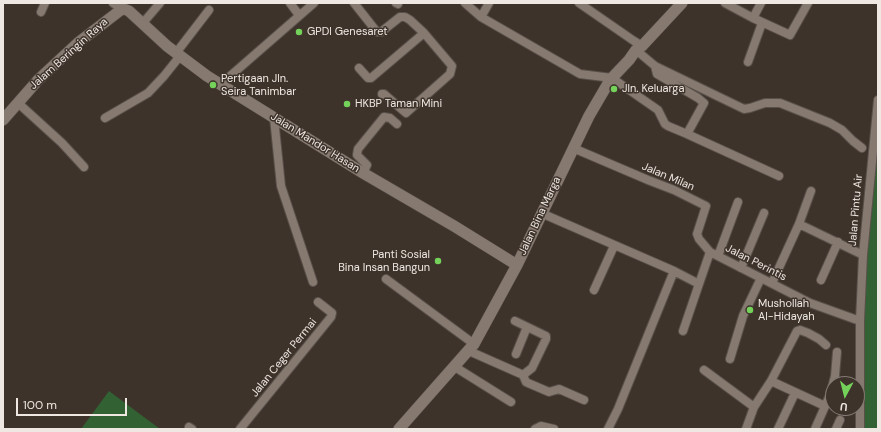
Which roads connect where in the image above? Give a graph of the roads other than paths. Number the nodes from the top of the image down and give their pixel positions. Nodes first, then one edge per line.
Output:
1 (45, 3) edge
2 (160, 3) edge
3 (290, 3) edge
4 (314, 3) edge
5 (354, 3) edge
6 (465, 3) edge
7 (489, 3) edge
8 (579, 3) edge
9 (682, 3) edge
10 (725, 3) edge
11 (761, 3) edge
12 (808, 3) edge
13 (117, 6) edge
14 (209, 10) dead end
15 (40, 12) dead end
16 (299, 15) junction
17 (481, 17) junction
18 (753, 18) junction
19 (762, 23) junction
20 (142, 24) junction
21 (424, 33) junction
22 (639, 48) junction
23 (178, 54) junction
24 (748, 62) dead end
25 (655, 66) junction
26 (359, 68) dead end
27 (612, 78) junction
28 (221, 84) junction
29 (382, 94) dead end
30 (878, 100) edge
31 (18, 103) junction
32 (105, 118) dead end
33 (274, 118) junction
34 (3, 120) edge
35 (397, 124) dead end
36 (687, 134) junction
37 (572, 148) junction
38 (862, 148) dead end
39 (84, 167) dead end
40 (363, 173) junction
41 (779, 176) dead end
42 (811, 191) dead end
43 (738, 202) dead end
44 (541, 213) junction
45 (764, 213) dead end
46 (799, 224) junction
47 (838, 242) junction
48 (614, 246) junction
49 (714, 254) junction
50 (863, 254) junction
51 (517, 265) junction
52 (741, 268) junction
53 (674, 271) junction
54 (761, 278) junction
55 (386, 279) dead end
56 (821, 280) dead end
57 (313, 282) dead end
58 (772, 283) junction
59 (699, 284) junction
60 (594, 290) dead end
61 (318, 302) dead end
62 (515, 321) dead end
63 (860, 322) junction
64 (528, 327) junction
65 (683, 331) dead end
66 (826, 345) dead end
67 (472, 347) junction
68 (837, 352) dead end
69 (516, 354) dead end
70 (730, 359) dead end
71 (455, 367) junction
72 (704, 370) dead end
73 (523, 375) junction
74 (834, 376) edge
75 (771, 381) junction
76 (795, 393) junction
77 (584, 400) dead end
78 (511, 402) dead end
79 (825, 406) joint
80 (754, 407) junction
81 (840, 420) dead end
82 (240, 429) edge
83 (399, 429) edge
84 (535, 429) edge
85 (554, 429) edge
86 (608, 429) edge
87 (746, 429) edge
88 (778, 429) edge
89 (815, 429) edge
90 (836, 429) edge
91 (860, 429) edge

1 - 15 street
2 - 20 street
3 - 16 street
4 - 16 street
5 - 21 street
6 - 17 street
7 - 17 street
8 - 22 street
9 - 22 street, Jalan Bina Marga
10 - 18 street
11 - 18 street
12 - 19 street
13 - 20 street, Jalan Mandor Hasan
13 - 31 street, Jalam Beringin Raya
14 - 23 street
16 - 28 street
17 - 27 street
18 - 19 street
19 - 24 street
20 - 23 street, Jalan Mandor Hasan
21 - 26 street
21 - 29 street
22 - 25 street
22 - 27 street, Jalan Bina Marga
23 - 28 street, Jalan Mandor Hasan
23 - 32 street
25 - 36 street
25 - 38 street
27 - 36 street
27 - 37 street, Jalan Bina Marga
28 - 33 street, Jalan Mandor Hasan
30 - 50 street, Jalan Pintu Air
31 - 34 street, Jalam Beringin Raya
31 - 39 street
33 - 40 street, Jalan Mandor Hasan
33 - 57 street
35 - 40 street
36 - 41 street
37 - 44 street, Jalan Bina Marga
37 - 49 street, Jalan Milan
40 - 51 street, Jalan Mandor Hasan
42 - 46 street
43 - 49 street
44 - 48 street
44 - 51 street, Jalan Bina Marga
45 - 52 street
46 - 47 street
46 - 58 street
47 - 50 street
47 - 56 street
48 - 53 street
48 - 60 street
49 - 52 street, Jalan Perintis
49 - 59 street, Jalan Perintis
50 - 63 street, Jalan Pintu Air
51 - 67 street, Jalan Bina Marga
52 - 54 street, Jalan Perintis
53 - 59 street
53 - 86 street
54 - 58 street, Jalan Perintis
54 - 70 street
55 - 67 street
58 - 63 street, Jalan Perintis
59 - 65 street, Jalan Perintis
61 - 82 street, Jalan Ceger Permai
62 - 64 street
63 - 91 street
64 - 69 street
64 - 73 street
66 - 75 street
67 - 71 street, Jalan Bina Marga
67 - 73 street
68 - 74 street
71 - 78 street
71 - 83 street, Jalan Bina Marga
72 - 80 street
73 - 77 street
75 - 76 street
75 - 80 street
76 - 79 street
76 - 88 street
79 - 89 street
80 - 87 street
81 - 90 street
84 - 85 street

